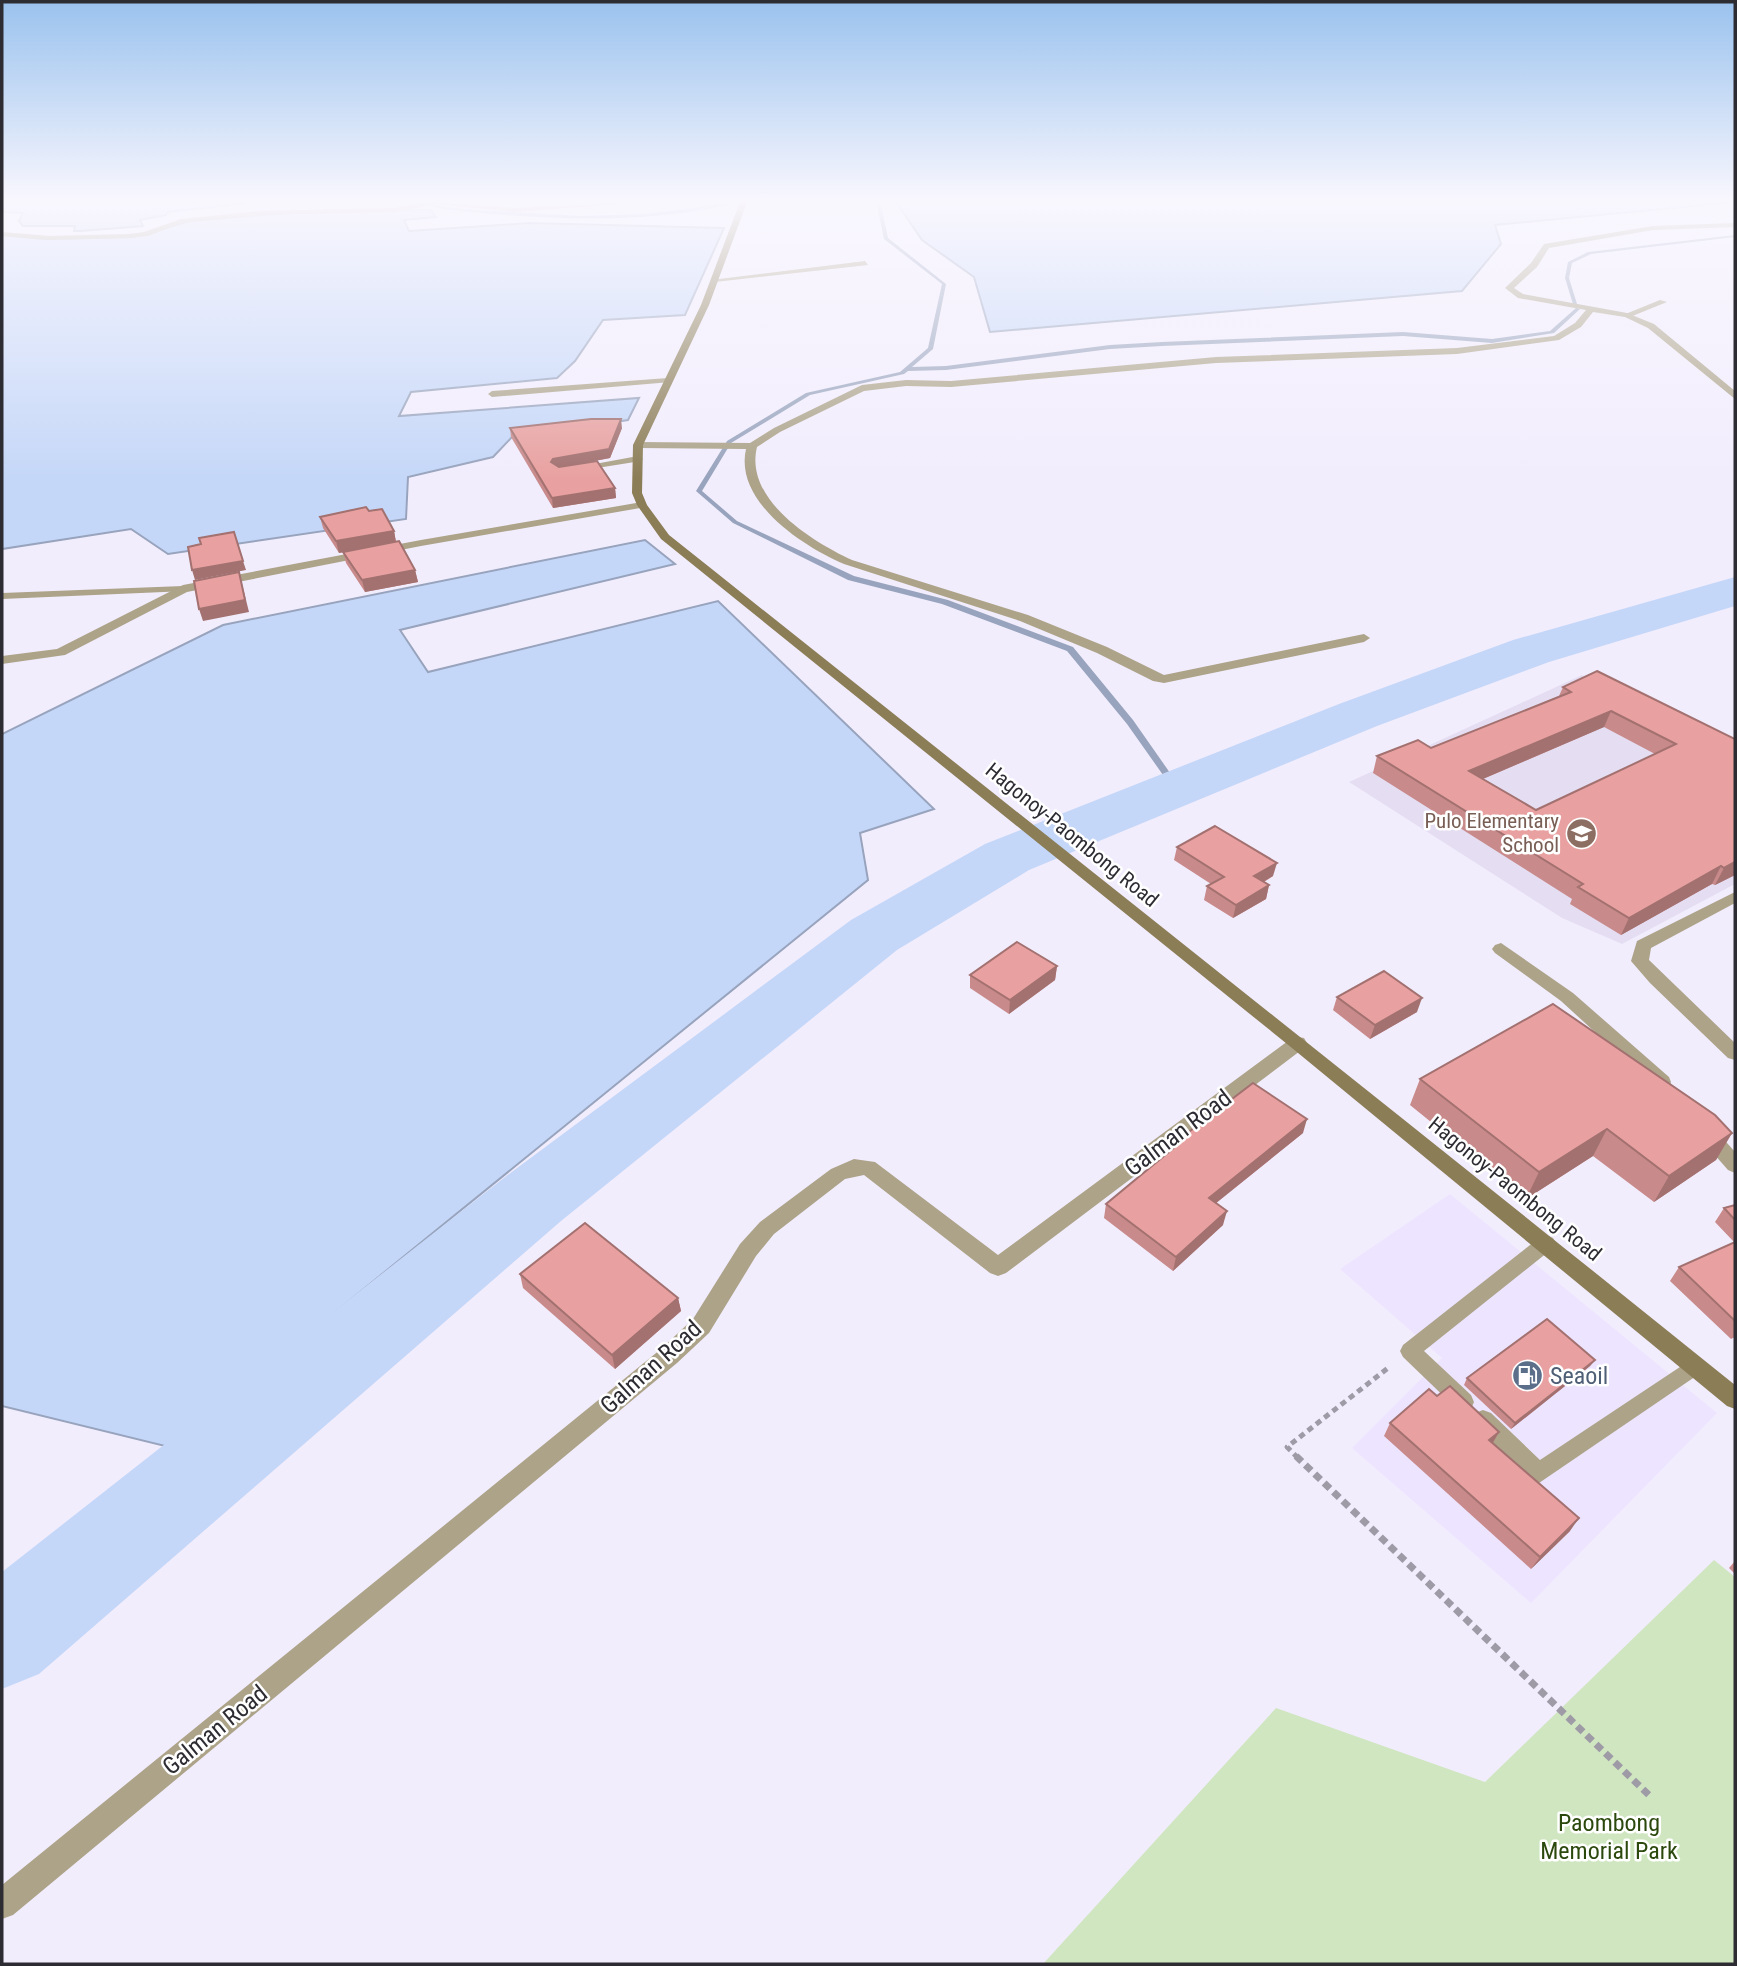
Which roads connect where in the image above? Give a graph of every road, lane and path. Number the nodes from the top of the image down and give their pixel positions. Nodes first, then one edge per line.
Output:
1 (709, 294) edge
2 (1516, 294) edge
3 (1663, 302) dead end
4 (1591, 309) junction
5 (1627, 315) junction
6 (668, 380) junction
7 (492, 394) dead end
8 (1735, 396) edge
9 (638, 445) junction
10 (752, 446) junction
11 (638, 458) junction
12 (573, 469) edge
13 (642, 505) junction
14 (183, 589) junction
15 (2, 596) edge
16 (1364, 638) dead end
17 (2, 660) edge
18 (1735, 897) edge
19 (1501, 949) dead end
20 (1298, 1043) junction
21 (1735, 1053) edge
22 (1677, 1098) edge
23 (1693, 1117) edge
24 (1735, 1165) edge
25 (1546, 1244) junction
26 (1410, 1351) junction
27 (1695, 1366) junction
28 (1735, 1399) edge
29 (1650, 1797) dead end
30 (2, 1904) edge

1 - 6 main road, Hagonoy-Paombong Road
2 - 4 street
3 - 5 lane
4 - 5 street
4 - 10 street
5 - 8 street
6 - 7 lane
6 - 9 main road, Hagonoy-Paombong Road
9 - 10 street
9 - 11 main road, Hagonoy-Paombong Road
10 - 16 street
11 - 12 lane
11 - 13 main road, Hagonoy-Paombong Road
13 - 14 street
13 - 20 main road, Hagonoy-Paombong Road
14 - 15 lane
14 - 17 street
18 - 21 street
19 - 22 street
20 - 25 main road, Hagonoy-Paombong Road
20 - 30 street, Galman Road
23 - 24 street
25 - 26 lane
25 - 27 main road, Hagonoy-Paombong Road
26 - 27 lane
26 - 29 path
27 - 28 main road, Hagonoy-Paombong Road

